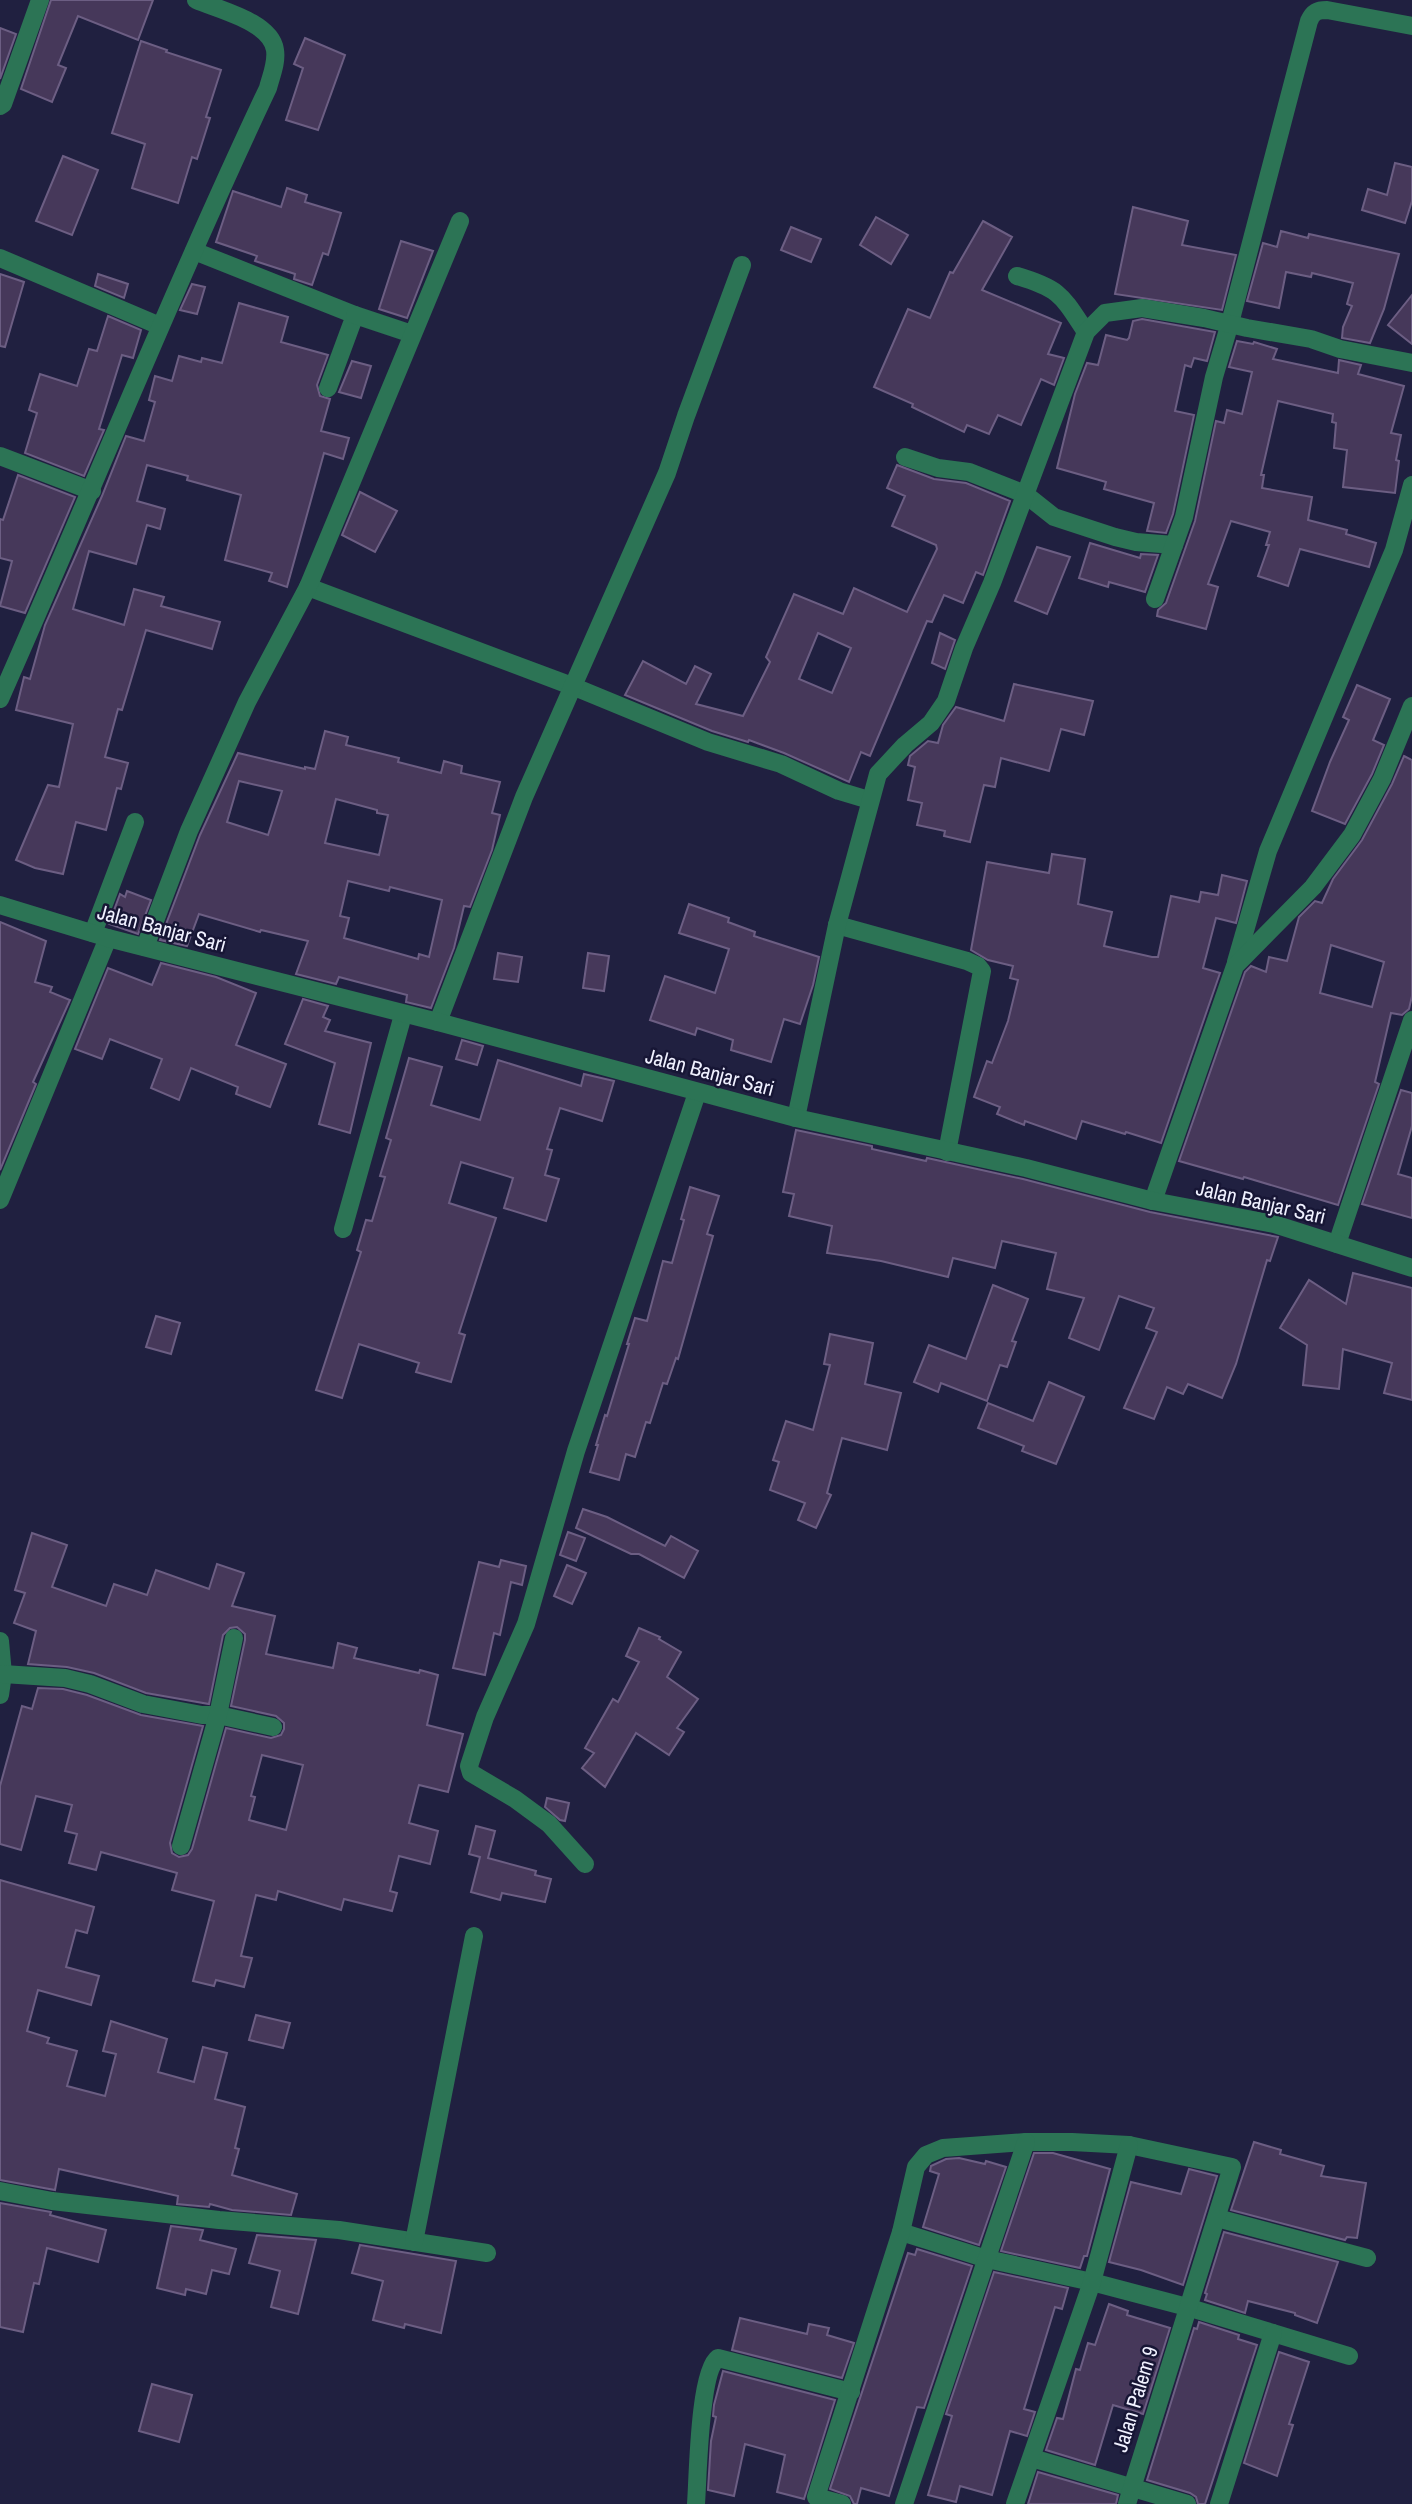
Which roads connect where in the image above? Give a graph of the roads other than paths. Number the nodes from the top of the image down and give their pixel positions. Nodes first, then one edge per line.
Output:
1 (40, 0) edge
2 (196, 0) edge
3 (1412, 26) edge
4 (0, 106) edge
5 (460, 221) dead end
6 (194, 251) junction
7 (0, 258) edge
8 (742, 265) dead end
9 (1017, 276) dead end
10 (355, 315) junction
11 (1230, 323) junction
12 (160, 326) junction
13 (1086, 332) junction
14 (412, 334) junction
15 (1412, 363) edge
16 (328, 388) dead end
17 (0, 456) edge
18 (905, 457) dead end
19 (1412, 485) edge
20 (92, 491) junction
21 (1025, 494) junction
22 (1174, 545) junction
23 (308, 587) junction
24 (1155, 599) dead end
25 (572, 686) junction
26 (0, 699) edge
27 (1412, 706) edge
28 (869, 800) junction
29 (135, 822) dead end
30 (0, 905) edge
31 (837, 925) junction
32 (101, 936) junction
33 (145, 947) junction
34 (1235, 966) junction
35 (404, 1015) junction
36 (1412, 1020) edge
37 (438, 1022) junction
38 (697, 1093) junction
39 (796, 1118) junction
40 (947, 1153) junction
41 (0, 1200) edge
42 (1153, 1201) junction
43 (343, 1229) dead end
44 (1337, 1244) junction
45 (1412, 1268) edge
46 (234, 1637) dead end
47 (0, 1641) edge
48 (3, 1674) junction
49 (0, 1695) edge
50 (218, 1715) junction
51 (273, 1727) dead end
52 (181, 1846) dead end
53 (584, 1864) dead end
54 (474, 1936) dead end
55 (1026, 2142) junction
56 (1129, 2145) junction
57 (0, 2191) edge
58 (1217, 2218) junction
59 (901, 2232) junction
60 (414, 2242) junction
61 (487, 2253) dead end
62 (1367, 2258) dead end
63 (987, 2259) junction
64 (1092, 2282) junction
65 (1187, 2307) junction
66 (1273, 2333) junction
67 (1349, 2357) dead end
68 (851, 2392) junction
69 (1032, 2458) junction
70 (1129, 2497) edge
71 (815, 2500) edge
72 (696, 2504) edge
73 (842, 2504) edge
74 (904, 2504) edge
75 (1015, 2504) edge
76 (1187, 2504) edge
77 (1219, 2504) edge

1 - 4 street
2 - 6 street
3 - 11 street
5 - 14 street
6 - 10 street
6 - 12 street
7 - 12 street
8 - 25 street
9 - 13 street
10 - 14 street
10 - 16 street
11 - 13 street
11 - 15 street
11 - 22 street
12 - 20 street
13 - 21 street
14 - 23 street
17 - 20 street
18 - 21 street
19 - 34 street
20 - 26 street
21 - 22 street
21 - 28 street
22 - 24 street
23 - 25 street
23 - 33 street
25 - 28 street
25 - 37 street
27 - 34 street
28 - 31 street
29 - 32 street
30 - 32 street, Jalan Banjar Sari
31 - 39 street
31 - 40 street
32 - 33 street, Jalan Banjar Sari
32 - 41 street
33 - 35 street, Jalan Banjar Sari
34 - 42 street
35 - 37 street, Jalan Banjar Sari
35 - 43 street
36 - 44 street
37 - 38 street, Jalan Banjar Sari
38 - 39 street, Jalan Banjar Sari
38 - 53 street
39 - 40 street, Jalan Banjar Sari
40 - 42 street, Jalan Banjar Sari
42 - 44 street, Jalan Banjar Sari
44 - 45 street, Jalan Banjar Sari
46 - 50 street
47 - 48 street
48 - 49 street
48 - 50 street
50 - 51 street
50 - 52 street
54 - 60 street
55 - 56 street
55 - 59 street
55 - 63 street
56 - 58 street, Jalan Palem 9
56 - 64 street
57 - 60 street
58 - 62 street
58 - 65 street, Jalan Palem 9
59 - 63 street
59 - 68 street
60 - 61 street
63 - 64 street
63 - 74 street
64 - 65 street
64 - 69 street
65 - 66 street
65 - 70 street, Jalan Palem 9
66 - 67 street
66 - 77 street
68 - 71 street
68 - 72 street
69 - 70 street
69 - 75 street
70 - 76 street
71 - 73 street

